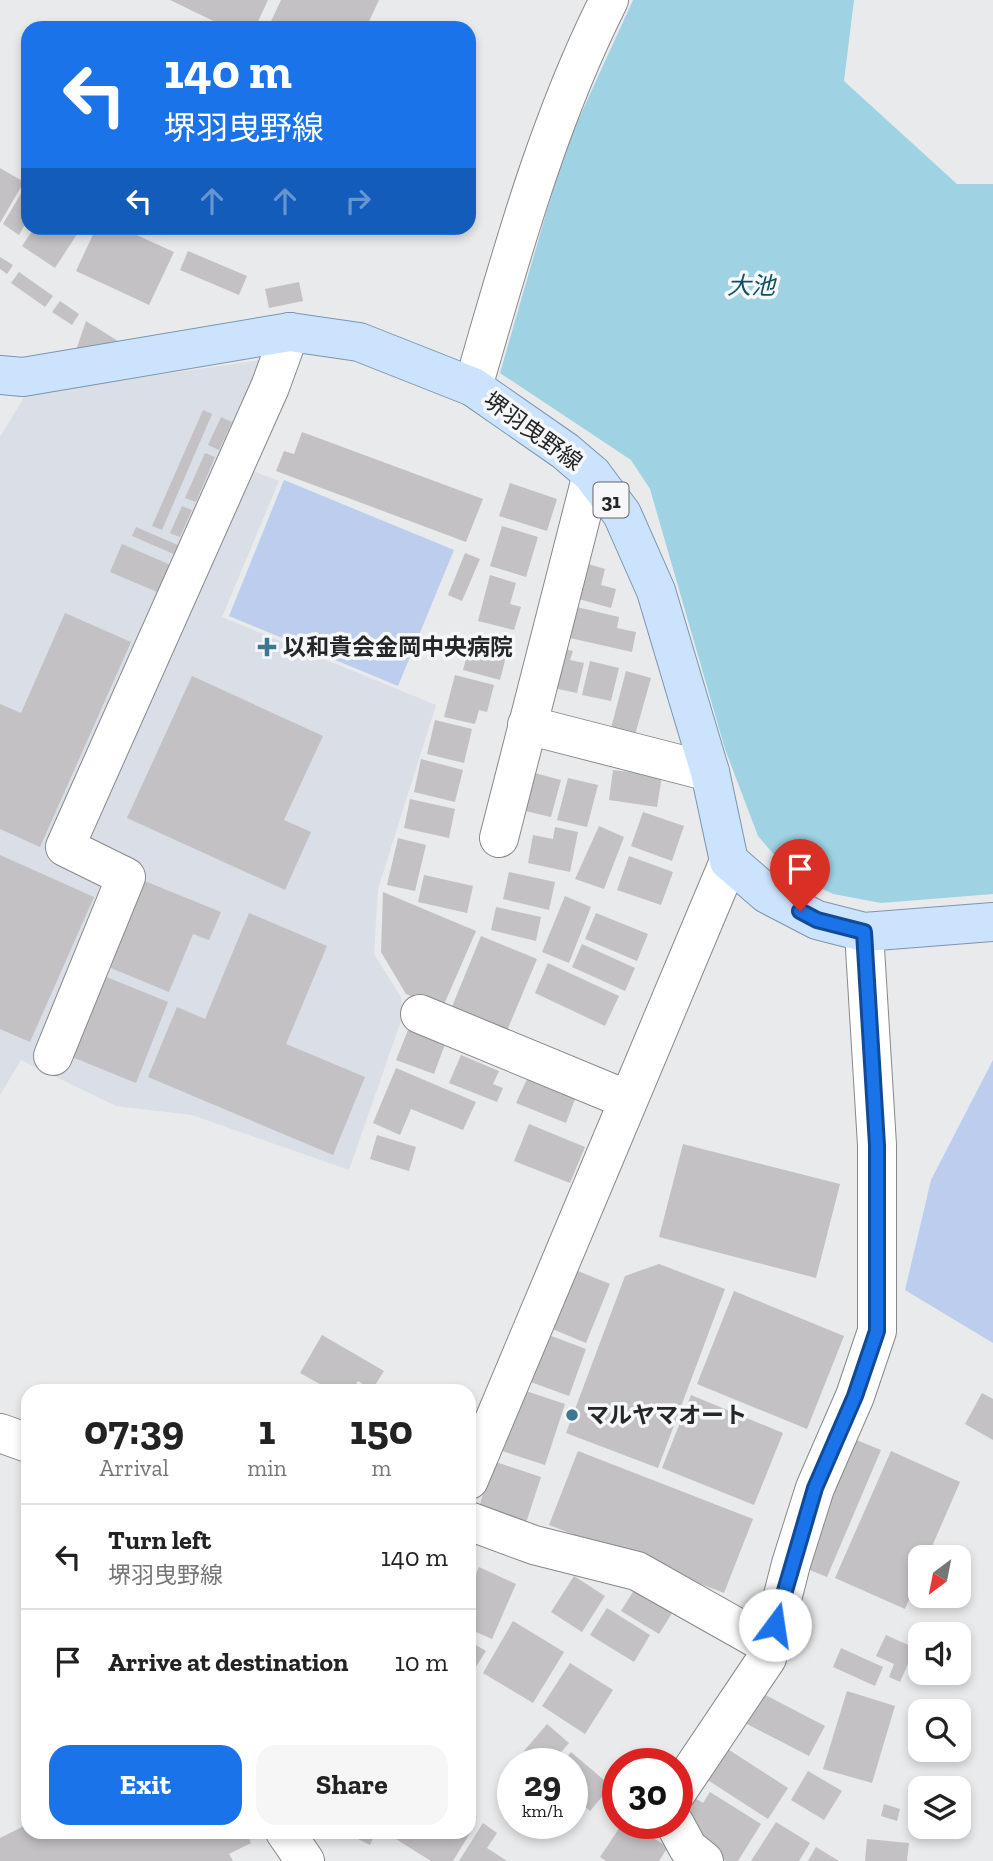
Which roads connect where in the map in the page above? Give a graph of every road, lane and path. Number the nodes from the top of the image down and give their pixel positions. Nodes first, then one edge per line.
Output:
1 (609, 0) edge
2 (290, 332) junction
3 (0, 375) edge
4 (473, 387) junction
5 (592, 474) junction
6 (527, 725) junction
7 (710, 772) junction
8 (499, 838) dead end
9 (729, 860) junction
10 (993, 922) edge
11 (864, 932) junction
12 (420, 1014) dead end
13 (53, 1056) dead end
14 (628, 1100) junction
15 (0, 1433) edge
16 (21, 1440) edge
17 (476, 1463) edge
18 (476, 1524) edge
19 (770, 1646) junction
20 (693, 1768) edge
21 (683, 1839) edge
22 (704, 1861) edge

1 - 4 street
2 - 3 main road, 堺羽曳野線 / 31
2 - 4 main road, 堺羽曳野線 / 31
2 - 13 street
4 - 5 main road, 堺羽曳野線 / 31
5 - 6 street
5 - 7 main road, 堺羽曳野線 / 31
6 - 7 street
6 - 8 street
7 - 9 main road, 堺羽曳野線 / 31
9 - 11 main road
9 - 14 street
10 - 11 main road
11 - 19 street
12 - 14 street
14 - 17 street
15 - 16 street
18 - 19 street
19 - 20 street
21 - 22 street

